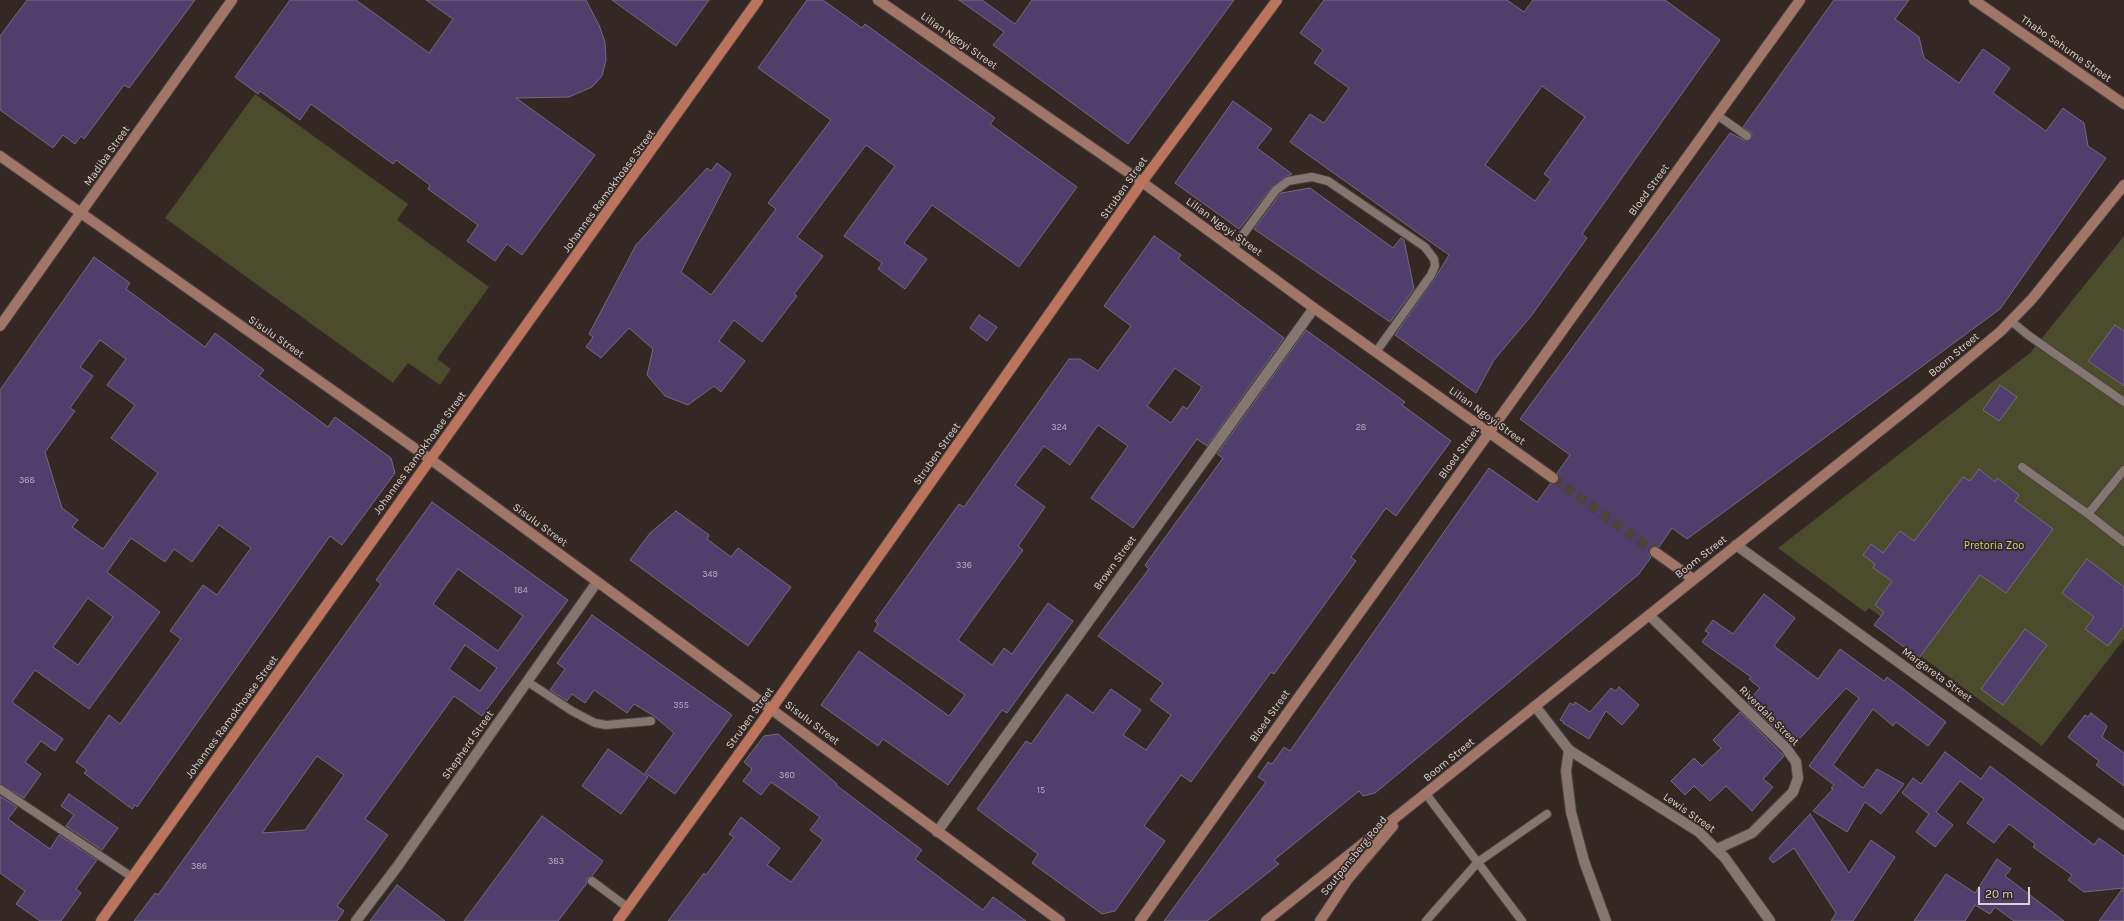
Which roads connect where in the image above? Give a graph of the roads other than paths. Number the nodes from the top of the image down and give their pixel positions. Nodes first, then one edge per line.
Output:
1 (232, 0) edge
2 (758, 0) edge
3 (878, 0) edge
4 (1277, 0) edge
5 (1800, 0) edge
6 (1974, 0) edge
7 (2124, 104) edge
8 (1717, 115) junction
9 (1747, 136) dead end
10 (0, 156) edge
11 (1142, 182) junction
12 (2124, 185) edge
13 (81, 213) junction
14 (1233, 248) junction
15 (1314, 308) junction
16 (2011, 321) junction
17 (0, 326) edge
18 (1376, 352) junction
19 (2124, 402) edge
20 (1489, 432) junction
21 (430, 459) junction
22 (2022, 467) dead end
23 (2124, 470) edge
24 (1553, 478) tunnel mouth
25 (2088, 514) junction
26 (2124, 542) edge
27 (1736, 545) junction
28 (1655, 552) tunnel mouth
29 (1693, 579) junction
30 (598, 582) junction
31 (1649, 615) junction
32 (528, 682) junction
33 (1535, 706) junction
34 (772, 708) junction
35 (651, 721) dead end
36 (1569, 750) junction
37 (0, 789) edge
38 (1426, 794) junction
39 (1408, 809) junction
40 (1547, 814) dead end
41 (2124, 825) edge
42 (937, 832) junction
43 (1717, 849) junction
44 (1478, 862) junction
45 (132, 877) junction
46 (592, 881) dead end
47 (628, 907) junction
48 (101, 921) edge
49 (356, 921) edge
50 (618, 921) edge
51 (1060, 921) edge
52 (1140, 921) edge
53 (1266, 921) edge
54 (1320, 921) edge
55 (1426, 921) edge
56 (1522, 921) edge
57 (1606, 921) edge
58 (1770, 921) edge

1 - 13 main road, Madiba Street
2 - 21 main road, Johannes Ramokhoase Street
3 - 11 main road, Lilian Ngoyi Street
4 - 11 main road, Struben Street
5 - 8 main road, Bloed Street
6 - 7 main road, Thabo Sehume Street
8 - 9 lane
8 - 20 main road, Bloed Street
10 - 13 main road, Sisulu Street
11 - 14 main road, Lilian Ngoyi Street
11 - 34 main road, Struben Street
12 - 16 main road, Boom Street
13 - 17 main road, Madiba Street
13 - 21 main road, Sisulu Street
14 - 15 main road, Lilian Ngoyi Street
14 - 18 lane
15 - 18 main road, Lilian Ngoyi Street
15 - 42 street, Brown Street
16 - 19 lane
16 - 27 main road, Boom Street
18 - 20 main road, Lilian Ngoyi Street
20 - 24 main road, Lilian Ngoyi Street
20 - 52 main road, Bloed Street
21 - 30 main road, Sisulu Street
21 - 45 main road, Johannes Ramokhoase Street
22 - 25 lane
23 - 25 lane
25 - 26 lane
27 - 29 main road, Boom Street
27 - 41 street, Margareta Street
28 - 29 main road
29 - 31 main road, Boom Street
30 - 32 street, Shepherd Street
30 - 34 main road, Sisulu Street
31 - 33 main road, Boom Street
31 - 43 street, Riverdale Street
32 - 35 lane
32 - 49 street, Shepherd Street
33 - 36 street, Lewis Street
33 - 38 main road, Boom Street
34 - 42 main road, Sisulu Street
34 - 47 main road, Struben Street
36 - 43 street, Lewis Street
36 - 57 street
37 - 45 lane
38 - 39 main road, Boom Street
38 - 44 lane
39 - 53 main road, Boom Street
39 - 54 main road, Soutpansberg Road
40 - 44 lane
42 - 51 main road, Sisulu Street
43 - 58 street, Lewis Street
44 - 55 lane
44 - 56 lane
45 - 48 main road, Johannes Ramokhoase Street
46 - 47 lane
47 - 50 main road, Struben Street

